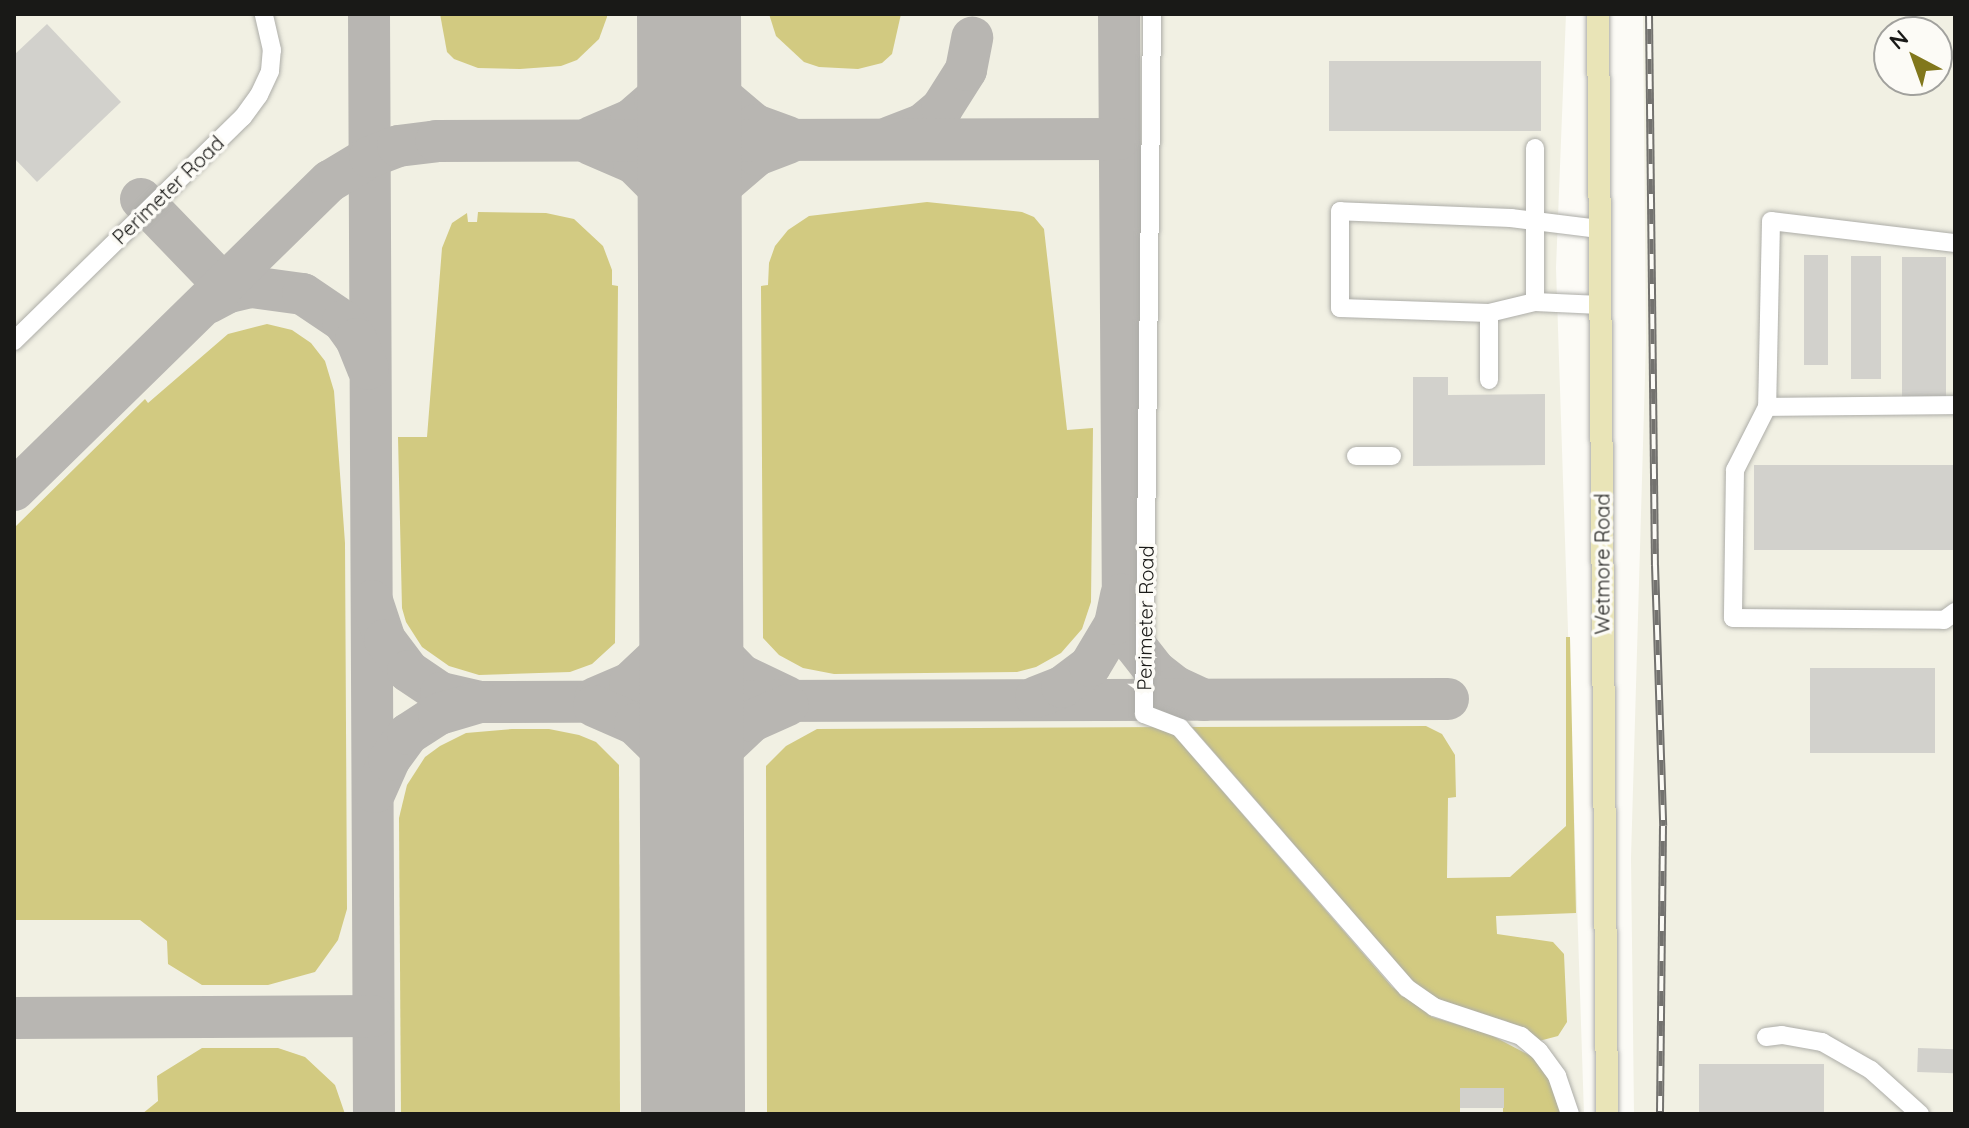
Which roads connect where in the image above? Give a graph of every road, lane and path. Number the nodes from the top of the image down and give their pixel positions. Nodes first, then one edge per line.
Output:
1 (264, 14) edge
2 (1152, 14) edge
3 (1598, 14) edge
4 (1535, 148) dead end
5 (1534, 223) junction
6 (1599, 229) junction
7 (1955, 243) edge
8 (1535, 302) junction
9 (1600, 305) junction
10 (1489, 313) junction
11 (14, 341) edge
12 (1489, 380) dead end
13 (1955, 405) edge
14 (1767, 407) junction
15 (1356, 456) dead end
16 (1392, 456) dead end
17 (1955, 612) edge
18 (1766, 1037) dead end
19 (1570, 1114) edge
20 (1607, 1114) edge
21 (1920, 1114) edge

1 - 11 lane, Perimeter Road
2 - 19 lane, Perimeter Road
3 - 6 main road, Wetmore Road
4 - 5 lane
5 - 6 lane
5 - 8 lane
5 - 10 lane
6 - 9 main road, Wetmore Road
7 - 14 lane
8 - 9 lane
8 - 10 lane
9 - 20 main road, Wetmore Road
10 - 12 lane
13 - 14 lane
14 - 17 lane
15 - 16 lane
18 - 21 lane

